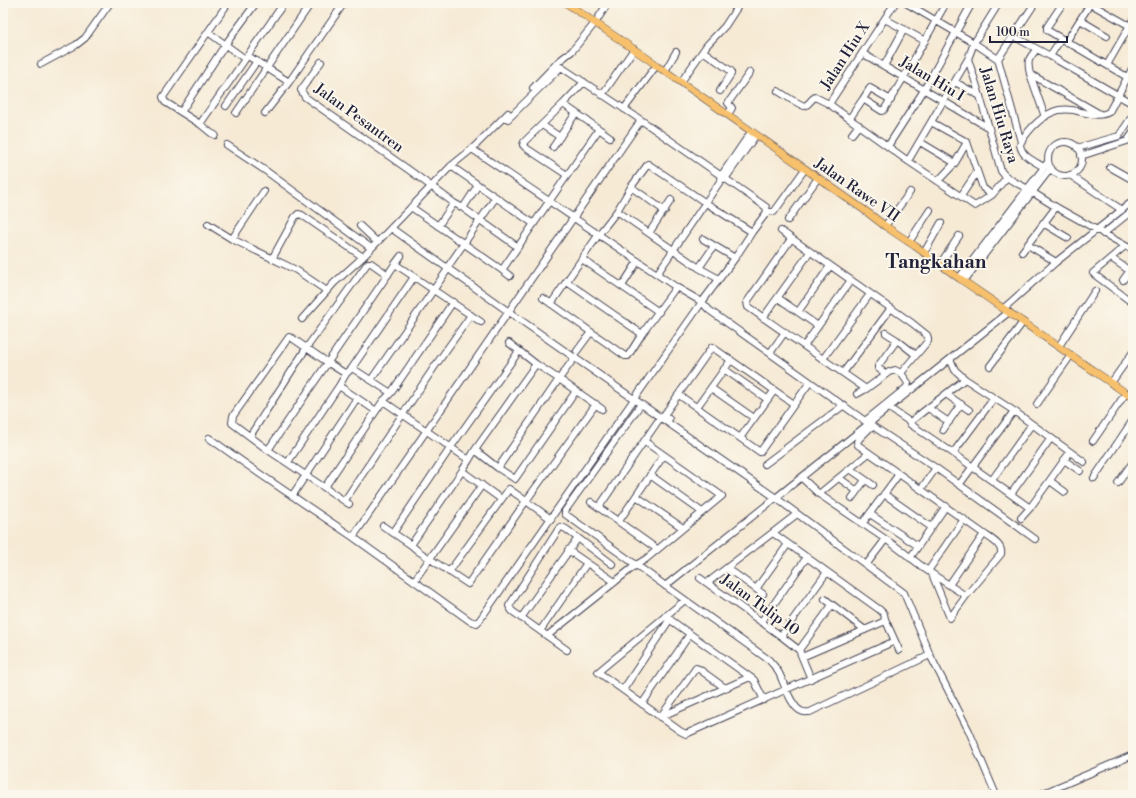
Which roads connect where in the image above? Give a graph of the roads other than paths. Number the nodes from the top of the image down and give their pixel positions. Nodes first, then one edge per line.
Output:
1 (110, 3) edge
2 (228, 3) edge
3 (256, 3) edge
4 (284, 3) edge
5 (312, 3) edge
6 (344, 3) edge
7 (566, 3) edge
8 (608, 3) edge
9 (740, 3) edge
10 (895, 3) edge
11 (906, 3) edge
12 (946, 3) edge
13 (972, 3) edge
14 (999, 3) edge
15 (1035, 3) edge
16 (1063, 3) edge
17 (1090, 3) edge
18 (885, 19) junction
19 (1080, 20) junction
20 (936, 21) junction
21 (595, 23) junction
22 (1131, 23) edge
23 (904, 29) junction
24 (208, 32) junction
25 (956, 32) junction
26 (1013, 36) junction
27 (1107, 36) dead end
28 (1063, 40) junction
29 (925, 41) junction
30 (974, 43) junction
31 (225, 45) junction
32 (1037, 49) junction
33 (634, 50) junction
34 (703, 51) junction
35 (676, 52) dead end
36 (862, 53) junction
37 (1050, 56) junction
38 (247, 57) junction
39 (968, 59) junction
40 (998, 59) junction
41 (257, 61) junction
42 (321, 62) dead end
43 (41, 64) dead end
44 (1107, 65) junction
45 (656, 66) junction
46 (884, 66) junction
47 (1133, 66) edge
48 (267, 68) junction
49 (665, 71) junction
50 (750, 72) dead end
51 (1030, 74) junction
52 (1127, 77) junction
53 (904, 78) junction
54 (289, 82) junction
55 (584, 82) junction
56 (681, 82) junction
57 (955, 82) junction
58 (924, 90) junction
59 (720, 91) dead end
60 (778, 91) dead end
61 (602, 95) junction
62 (1118, 95) junction
63 (980, 96) junction
64 (863, 99) junction
65 (891, 100) junction
66 (944, 101) junction
67 (563, 104) junction
68 (829, 104) junction
69 (1133, 104) edge
70 (226, 106) dead end
71 (624, 109) junction
72 (181, 112) junction
73 (236, 113) dead end
74 (265, 113) dead end
75 (576, 113) junction
76 (728, 114) junction
77 (1102, 115) junction
78 (1133, 115) edge
79 (1045, 117) junction
80 (850, 118) junction
81 (508, 119) dead end
82 (641, 120) junction
83 (931, 122) junction
84 (200, 124) junction
85 (542, 125) junction
86 (859, 125) junction
87 (989, 128) junction
88 (599, 129) junction
89 (754, 133) junction
90 (1133, 133) edge
91 (852, 134) dead end
92 (215, 135) dead end
93 (560, 137) junction
94 (610, 137) dead end
95 (920, 142) junction
96 (967, 142) junction
97 (1022, 142) junction
98 (226, 145) dead end
99 (888, 146) junction
100 (553, 147) dead end
101 (472, 148) junction
102 (1077, 148) junction
103 (1081, 156) junction
104 (908, 161) junction
105 (955, 163) junction
106 (451, 166) junction
107 (1048, 166) junction
108 (1110, 167) dead end
109 (805, 169) junction
110 (977, 172) junction
111 (567, 175) junction
112 (1070, 175) junction
113 (723, 177) junction
114 (1007, 177) junction
115 (818, 178) junction
116 (1133, 180) edge
117 (938, 181) junction
118 (478, 185) junction
119 (431, 186) junction
120 (631, 187) junction
121 (1030, 190) junction
122 (264, 191) dead end
123 (910, 192) dead end
124 (992, 194) junction
125 (961, 196) junction
126 (496, 197) junction
127 (671, 200) dead end
128 (550, 201) junction
129 (1133, 201) edge
130 (454, 203) junction
131 (706, 204) junction
132 (411, 207) junction
133 (1056, 207) junction
134 (463, 208) junction
135 (930, 210) dead end
136 (1122, 210) junction
137 (1133, 210) edge
138 (617, 211) junction
139 (665, 211) junction
140 (767, 212) junction
141 (574, 218) junction
142 (480, 220) junction
143 (788, 220) dead end
144 (941, 223) dead end
145 (1043, 223) junction
146 (208, 224) dead end
147 (534, 224) junction
148 (360, 226) dead end
149 (438, 226) junction
150 (885, 226) junction
151 (391, 228) junction
152 (1097, 230) junction
153 (781, 231) dead end
154 (752, 232) junction
155 (649, 233) junction
156 (599, 234) junction
157 (1103, 234) junction
158 (959, 236) dead end
159 (1068, 238) dead end
160 (232, 239) junction
161 (703, 239) dead end
162 (791, 239) junction
163 (377, 242) junction
164 (909, 242) junction
165 (464, 243) junction
166 (1028, 245) junction
167 (714, 246) junction
168 (1125, 246) junction
169 (518, 247) junction
170 (371, 248) junction
171 (674, 250) junction
172 (1133, 250) edge
173 (810, 252) junction
174 (1022, 252) dead end
175 (924, 253) junction
176 (363, 256) junction
177 (401, 256) dead end
178 (735, 258) junction
179 (1111, 258) junction
180 (272, 259) junction
181 (582, 259) junction
182 (638, 261) junction
183 (1056, 262) junction
184 (396, 264) junction
185 (940, 264) junction
186 (830, 266) junction
187 (448, 268) junction
188 (699, 268) junction
189 (1131, 268) edge
190 (502, 270) junction
191 (657, 274) junction
192 (388, 275) junction
193 (510, 276) dead end
194 (414, 277) junction
195 (719, 278) junction
196 (851, 280) junction
197 (961, 280) junction
198 (1123, 280) dead end
199 (567, 282) junction
200 (622, 286) junction
201 (676, 287) junction
202 (434, 289) junction
203 (327, 291) junction
204 (1095, 291) dead end
205 (870, 294) junction
206 (543, 298) dead end
207 (778, 298) junction
208 (453, 302) junction
209 (702, 302) junction
210 (1133, 303) edge
211 (551, 304) junction
212 (891, 308) junction
213 (1006, 310) junction
214 (509, 312) junction
215 (659, 312) junction
216 (798, 312) junction
217 (471, 315) junction
218 (763, 318) junction
219 (302, 320) dead end
220 (481, 322) dead end
221 (1023, 322) junction
222 (818, 326) junction
223 (591, 332) junction
224 (785, 332) junction
225 (886, 333) dead end
226 (642, 334) junction
227 (897, 340) junction
228 (509, 343) dead end
229 (804, 346) junction
230 (1059, 346) junction
231 (307, 347) junction
232 (519, 351) junction
233 (577, 351) dead end
234 (1133, 352) edge
235 (770, 353) junction
236 (916, 355) junction
237 (1071, 355) junction
238 (575, 357) junction
239 (823, 359) junction
240 (950, 359) junction
241 (731, 360) junction
242 (327, 362) junction
243 (536, 364) junction
244 (990, 366) dead end
245 (352, 368) junction
246 (724, 369) junction
247 (843, 373) junction
248 (901, 373) junction
249 (346, 374) junction
250 (886, 374) junction
251 (559, 379) junction
252 (966, 379) junction
253 (371, 380) junction
254 (810, 382) junction
255 (1111, 383) junction
256 (339, 386) junction
257 (711, 388) junction
258 (866, 389) junction
259 (576, 391) junction
260 (774, 391) junction
261 (391, 393) junction
262 (1126, 393) junction
263 (679, 394) junction
264 (857, 394) dead end
265 (946, 394) junction
266 (357, 398) junction
267 (636, 398) junction
268 (994, 398) junction
269 (1133, 398) edge
270 (767, 399) junction
271 (383, 401) junction
272 (596, 404) junction
273 (641, 404) junction
274 (794, 404) junction
275 (961, 404) junction
276 (1037, 404) dead end
277 (844, 405) junction
278 (697, 408) junction
279 (889, 408) junction
280 (928, 408) junction
281 (602, 409) dead end
282 (969, 410) dead end
283 (376, 411) junction
284 (1014, 411) junction
285 (402, 415) junction
286 (662, 416) junction
287 (754, 418) junction
288 (1133, 420) edge
289 (910, 422) junction
290 (949, 422) junction
291 (869, 424) junction
292 (1032, 424) junction
293 (943, 430) dead end
294 (426, 431) junction
295 (250, 436) junction
296 (208, 438) dead end
297 (740, 438) junction
298 (1051, 438) junction
299 (644, 441) junction
300 (1093, 441) dead end
301 (451, 448) junction
302 (268, 450) junction
303 (475, 450) junction
304 (1070, 452) junction
305 (869, 453) junction
306 (953, 453) junction
307 (664, 455) junction
308 (469, 460) junction
309 (1064, 460) junction
310 (288, 462) junction
311 (1084, 462) dead end
312 (1133, 462) edge
313 (765, 464) dead end
314 (972, 467) junction
315 (498, 468) junction
316 (936, 468) junction
317 (850, 469) junction
318 (462, 471) junction
319 (1080, 471) dead end
320 (306, 474) junction
321 (899, 474) junction
322 (650, 475) junction
323 (515, 478) junction
324 (802, 478) junction
325 (838, 478) junction
326 (1094, 478) dead end
327 (865, 480) junction
328 (992, 480) junction
329 (1050, 481) junction
330 (1118, 483) dead end
331 (482, 485) junction
332 (873, 485) dead end
333 (959, 485) junction
334 (326, 487) junction
335 (508, 489) junction
336 (921, 489) junction
337 (857, 491) junction
338 (1066, 492) dead end
339 (819, 494) junction
340 (884, 494) junction
341 (1011, 494) junction
342 (292, 496) junction
343 (636, 496) junction
344 (776, 498) junction
345 (852, 498) dead end
346 (501, 499) junction
347 (526, 501) junction
348 (591, 502) dead end
349 (946, 506) junction
350 (599, 507) junction
351 (1030, 508) junction
352 (702, 512) junction
353 (797, 514) junction
354 (870, 514) junction
355 (1021, 518) dead end
356 (551, 519) junction
357 (964, 519) junction
358 (618, 521) junction
359 (862, 524) junction
360 (383, 526) dead end
361 (931, 527) junction
362 (683, 528) junction
363 (393, 533) junction
364 (773, 533) junction
365 (984, 534) junction
366 (353, 537) junction
367 (578, 538) junction
368 (1035, 538) dead end
369 (885, 540) junction
370 (788, 544) junction
371 (411, 545) junction
372 (918, 546) junction
373 (657, 549) junction
374 (568, 550) junction
375 (807, 557) junction
376 (429, 558) junction
377 (910, 558) junction
378 (587, 563) junction
379 (612, 564) dead end
380 (636, 565) junction
381 (866, 565) junction
382 (727, 568) junction
383 (449, 572) junction
384 (827, 572) junction
385 (930, 572) junction
386 (700, 578) dead end
387 (414, 581) junction
388 (614, 582) junction
389 (707, 583) junction
390 (949, 585) junction
391 (665, 586) junction
392 (756, 588) junction
393 (763, 594) dead end
394 (966, 596) junction
395 (685, 600) junction
396 (824, 600) dead end
397 (832, 605) junction
398 (521, 618) junction
399 (668, 618) junction
400 (885, 619) junction
401 (761, 622) junction
402 (865, 630) junction
403 (540, 631) junction
404 (690, 634) junction
405 (547, 636) junction
406 (781, 636) junction
407 (895, 641) junction
408 (567, 650) dead end
409 (799, 650) junction
410 (899, 650) dead end
411 (930, 655) junction
412 (802, 657) junction
413 (750, 677) junction
414 (811, 679) junction
415 (725, 688) junction
416 (623, 690) junction
417 (787, 690) junction
418 (764, 700) junction
419 (642, 704) junction
420 (660, 717) junction
421 (1133, 755) edge
422 (996, 795) edge
423 (1039, 795) edge

1 - 43 street
2 - 24 street
3 - 31 street
4 - 38 street
5 - 48 street
6 - 54 street
7 - 21 main road, Jalan Rawe VII
8 - 21 street
9 - 34 street
10 - 18 street, Jalan Hiu X
11 - 20 street
12 - 20 street
13 - 25 street
14 - 30 street
15 - 26 street
16 - 28 street
17 - 19 street
17 - 22 street
18 - 23 street
18 - 36 street, Jalan Hiu X
19 - 27 street
19 - 28 street
20 - 25 street
20 - 29 street
21 - 33 main road, Jalan Rawe VII
21 - 101 street
22 - 44 street
23 - 29 street
23 - 46 street
24 - 31 street
24 - 72 street
25 - 30 street
25 - 58 street
26 - 32 street
26 - 40 street
28 - 37 street
28 - 44 street
29 - 53 street
30 - 39 street
30 - 40 street
31 - 38 street
31 - 72 street
32 - 37 street
32 - 51 street
33 - 45 main road, Jalan Rawe VII
33 - 61 street
34 - 56 street
34 - 59 street
35 - 49 street
36 - 46 street, Jalan Hiu I
36 - 68 street, Jalan Hiu X
37 - 62 street
38 - 41 street
38 - 84 street
39 - 57 street
39 - 63 street, Jalan Hiu Raya
40 - 97 street
41 - 48 street
41 - 70 street
42 - 119 street, Jalan Pesantren
44 - 52 street
45 - 49 main road, Jalan Rawe VII
45 - 71 street
46 - 53 street, Jalan Hiu I
47 - 52 street
48 - 54 street
48 - 73 street
49 - 56 main road, Jalan Rawe VII
50 - 76 street
51 - 77 street
51 - 79 street
52 - 62 street
53 - 58 street, Jalan Hiu I
53 - 65 street
54 - 74 street
55 - 61 street
55 - 67 street
55 - 81 street
56 - 76 main road, Jalan Rawe VII
57 - 63 street
57 - 66 street
58 - 66 street, Jalan Hiu I
58 - 99 street
60 - 68 street
61 - 71 street
62 - 69 street
62 - 77 street
63 - 87 street, Jalan Hiu Raya
64 - 65 street
64 - 65 street
64 - 80 street
66 - 83 street
66 - 87 street, Jalan Hiu I
67 - 75 street
67 - 85 street
68 - 80 street
71 - 82 street
72 - 84 street
75 - 88 street
75 - 93 street
76 - 89 main road, Jalan Rawe VII
77 - 79 street
78 - 102 street
79 - 97 street
80 - 86 street
82 - 113 street
82 - 141 street
83 - 95 street
83 - 96 street
84 - 92 street
85 - 93 street
85 - 111 street
86 - 91 street
86 - 99 street
87 - 114 street, Jalan Hiu Raya
88 - 94 street
88 - 111 street
89 - 109 main road, Jalan Rawe VII
89 - 113 street
90 - 103 street
93 - 100 street
95 - 104 street
95 - 105 street
96 - 105 street
96 - 110 street
97 - 107 street
98 - 170 street
99 - 104 street
101 - 106 street
101 - 128 street
102 - 103 street
102 - 107 street
103 - 112 street
104 - 117 street
105 - 117 street
106 - 118 street
106 - 119 street
107 - 112 street
107 - 121 street
108 - 116 street
109 - 115 main road, Jalan Rawe VII
109 - 140 street
110 - 124 street
110 - 125 street
111 - 128 street
112 - 136 street
113 - 131 street
113 - 140 street
114 - 121 street, Jalan Hiu Raya
114 - 124 street
115 - 143 street
115 - 150 main road, Jalan Rawe VII
117 - 125 street
118 - 126 street
118 - 134 street
119 - 130 street
119 - 132 street
120 - 131 street
120 - 138 street
120 - 139 street
121 - 133 street, Jalan Hiu Raya
121 - 197 street
122 - 160 street
123 - 150 street
124 - 125 street
126 - 142 street
126 - 147 street
127 - 139 street
128 - 141 street
128 - 147 street
129 - 136 street
130 - 134 street
130 - 149 street
131 - 154 street
131 - 171 street
132 - 149 street
132 - 151 street
133 - 145 street
133 - 152 street, Jalan Hiu Raya
134 - 142 street
135 - 164 street
136 - 152 street
137 - 157 street
138 - 155 street
138 - 156 street
139 - 155 street
140 - 154 street
141 - 156 street
141 - 214 street
142 - 165 street
142 - 169 street
144 - 175 street
145 - 159 street
145 - 166 street
146 - 160 street
147 - 169 street
148 - 163 street
149 - 165 street
150 - 164 main road, Jalan Rawe VII
151 - 163 street
151 - 187 street
152 - 157 street, Jalan Hiu Raya
152 - 183 street
153 - 162 street
154 - 178 street
155 - 171 street
156 - 181 street
156 - 182 street
157 - 168 street, Jalan Hiu Raya
158 - 185 street
160 - 180 street
161 - 167 street
162 - 173 street
162 - 218 street
163 - 170 street
164 - 175 main road, Jalan Rawe VII
165 - 187 street
165 - 190 street
166 - 174 street
166 - 183 street
167 - 178 street
167 - 188 street
168 - 172 street, Jalan Hiu Raya
168 - 179 street
169 - 190 street
170 - 176 street
171 - 188 street
171 - 191 street
173 - 186 street
173 - 207 street
175 - 185 main road, Jalan Rawe VII
176 - 180 street
176 - 203 street
177 - 184 street
178 - 195 street
179 - 189 street
179 - 210 street
180 - 203 street
181 - 199 street
181 - 200 street
182 - 191 street
182 - 200 street
183 - 213 street
184 - 192 street
184 - 194 street
185 - 197 main road, Jalan Rawe VII
186 - 196 street
186 - 216 street
187 - 202 street
187 - 214 street
188 - 195 street
189 - 198 street
190 - 193 street
191 - 201 street
192 - 231 street
192 - 242 street
194 - 202 street
194 - 245 street
195 - 209 street
196 - 205 street
196 - 222 street
197 - 213 main road, Jalan Rawe VII
199 - 211 street
199 - 226 street
200 - 215 street
201 - 209 street
201 - 215 street
202 - 208 street
202 - 253 street
203 - 219 street
204 - 230 street
205 - 212 street
205 - 239 street
206 - 211 street
207 - 216 street
207 - 218 street
208 - 217 street
208 - 261 street
209 - 235 street
209 - 267 street
211 - 223 street
212 - 236 street
212 - 247 street
213 - 221 main road, Jalan Rawe VII
213 - 240 street
214 - 238 street
214 - 294 street
215 - 226 street
216 - 222 street
217 - 220 street
217 - 285 street
218 - 224 street
221 - 230 main road, Jalan Rawe VII
221 - 244 street
222 - 229 street
223 - 226 street
223 - 233 street
224 - 229 street
224 - 235 street
225 - 227 street
227 - 236 street
227 - 250 street
228 - 232 street
229 - 239 street
230 - 237 main road, Jalan Rawe VII
231 - 242 street
231 - 295 street
231 - 295 street
232 - 243 street
232 - 301 street
234 - 255 street
235 - 254 street
236 - 248 street
237 - 255 main road, Jalan Rawe VII
237 - 276 street
238 - 251 street
238 - 267 street
239 - 247 street
240 - 252 street
240 - 279 street
241 - 246 street
241 - 260 street
241 - 263 street
242 - 249 street
242 - 302 street
243 - 251 street
243 - 303 street
245 - 249 street
245 - 253 street
246 - 257 street
246 - 270 street
247 - 258 street
248 - 250 street
248 - 291 street
249 - 256 street
250 - 258 street
251 - 259 street
251 - 315 street
252 - 265 street
252 - 268 street
253 - 261 street
254 - 274 street
254 - 277 street
255 - 262 main road, Jalan Rawe VII
256 - 266 street
256 - 310 street
257 - 278 street
257 - 287 street
258 - 264 street
259 - 272 street
259 - 323 street
260 - 270 street
260 - 274 street
261 - 271 street
262 - 269 main road, Jalan Rawe VII
262 - 300 street
263 - 278 street
263 - 286 street
265 - 275 street
265 - 280 street
266 - 283 street
266 - 320 street
267 - 273 street
267 - 286 street
267 - 356 street
268 - 284 street
268 - 306 street
270 - 287 street
271 - 283 street
271 - 285 street
272 - 281 street
272 - 347 street
273 - 286 street
273 - 380 street
274 - 297 street
275 - 282 street
275 - 290 street
277 - 291 street
277 - 313 street
278 - 297 street
279 - 289 street
279 - 291 street
280 - 289 street
280 - 290 street
283 - 334 street
284 - 292 street
284 - 314 street
285 - 294 street
285 - 334 street
286 - 299 street
286 - 344 street
287 - 297 street
288 - 326 street
289 - 306 street
290 - 293 street
291 - 305 street
291 - 316 street
291 - 324 street
292 - 298 street
292 - 328 street
294 - 301 street
294 - 366 street
295 - 302 street
296 - 342 street
298 - 304 street
298 - 341 street
299 - 307 street
299 - 350 street
301 - 308 street
301 - 363 street
302 - 310 street
303 - 308 street
303 - 315 street
304 - 309 street
304 - 311 street
305 - 317 street
305 - 321 street
306 - 314 street
307 - 322 street
307 - 352 street
308 - 318 street
309 - 319 street
309 - 329 street
310 - 320 street
312 - 330 street
314 - 328 street
314 - 333 street
315 - 323 street
316 - 333 street
316 - 336 street
317 - 325 street
317 - 327 street
318 - 331 street
318 - 371 street
320 - 334 street
320 - 342 street
321 - 336 street
321 - 340 street
322 - 343 street
322 - 352 street
323 - 335 street
324 - 339 street
324 - 344 street
325 - 337 street
325 - 339 street
327 - 332 street
327 - 337 street
328 - 341 street
329 - 338 street
329 - 351 street
331 - 346 street
331 - 376 street
333 - 368 street
335 - 346 street
335 - 347 street
336 - 349 street
337 - 345 street
339 - 359 street
340 - 354 street
340 - 361 street
341 - 351 street
342 - 366 street
343 - 358 street
343 - 362 street
344 - 353 street
344 - 391 street
346 - 383 street
347 - 356 street
347 - 383 street
348 - 350 street
349 - 357 street
349 - 361 street
350 - 358 street
351 - 355 street
352 - 362 street
353 - 364 street
353 - 381 street
354 - 359 street
354 - 372 street
356 - 387 street
357 - 365 street
357 - 385 street
358 - 373 street
359 - 369 street
360 - 363 street
361 - 372 street
362 - 373 street
363 - 371 street
364 - 370 street
364 - 382 street
365 - 390 street
365 - 394 street
366 - 387 street
367 - 374 street
367 - 379 street
367 - 398 street
369 - 377 street
369 - 381 street
370 - 375 street
370 - 392 street
371 - 376 street
372 - 377 street
373 - 380 street
374 - 378 street
374 - 398 street
375 - 384 street
375 - 401 street
376 - 383 street
376 - 387 street
377 - 385 street
378 - 388 street
378 - 403 street
380 - 388 street
380 - 391 street
381 - 411 street
382 - 389 street
382 - 392 street
384 - 400 street
384 - 406 street
385 - 390 street
385 - 394 street
386 - 389 street, Jalan Tulip 10
388 - 405 street
389 - 401 street, Jalan Tulip 10
390 - 394 street
391 - 395 street
392 - 393 street
395 - 399 street
395 - 417 street
396 - 397 street
397 - 402 street
397 - 409 street
398 - 403 street
399 - 404 street
399 - 416 street
399 - 416 street
400 - 402 street
400 - 407 street
401 - 406 street, Jalan Tulip 10
402 - 412 street
403 - 405 street
404 - 413 street
404 - 419 street
405 - 408 street
406 - 409 street, Jalan Tulip 10
407 - 410 street
407 - 414 street
409 - 412 street, Jalan Tulip 10
411 - 417 street
411 - 422 street
412 - 414 street, Jalan Tulip 10
413 - 415 street
413 - 418 street
414 - 417 street
415 - 420 street
415 - 420 street
416 - 419 street
417 - 418 street
418 - 420 street
419 - 420 street
421 - 423 street

